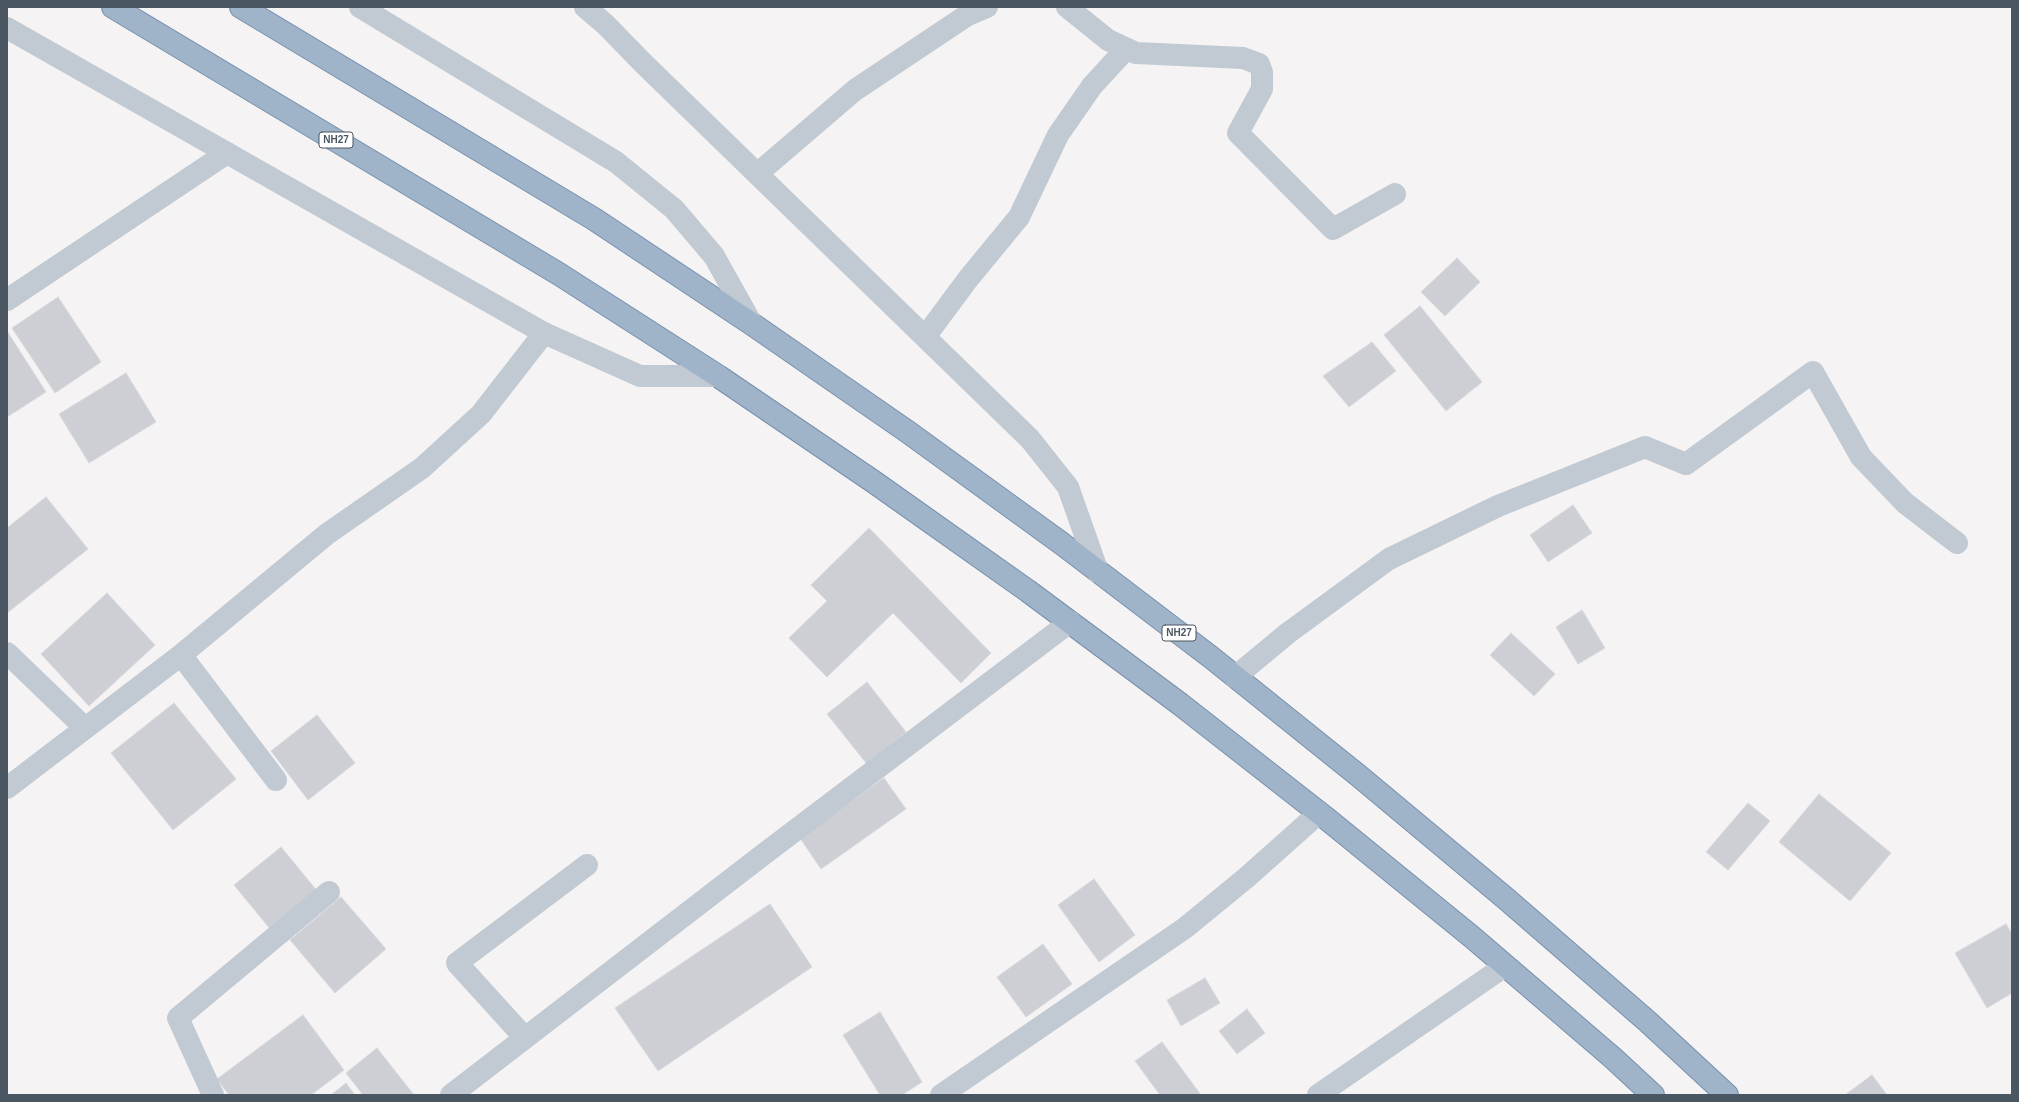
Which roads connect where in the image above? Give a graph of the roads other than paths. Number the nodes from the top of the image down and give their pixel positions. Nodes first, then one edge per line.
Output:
1 (113, 7) edge
2 (241, 7) edge
3 (360, 7) edge
4 (585, 7) edge
5 (987, 7) edge
6 (1067, 7) edge
7 (962, 12) edge
8 (7, 28) edge
9 (1126, 49) junction
10 (227, 153) junction
11 (757, 174) junction
12 (1394, 194) dead end
13 (7, 300) edge
14 (752, 324) junction
15 (544, 333) junction
16 (925, 337) junction
17 (718, 376) junction
18 (1957, 543) dead end
19 (1098, 572) junction
20 (1070, 622) junction
21 (7, 653) edge
22 (182, 655) junction
23 (1235, 677) junction
24 (85, 728) junction
25 (276, 780) dead end
26 (7, 788) edge
27 (1319, 813) junction
28 (586, 865) dead end
29 (329, 892) dead end
30 (1505, 966) junction
31 (526, 1038) junction
32 (213, 1095) edge
33 (451, 1095) edge
34 (941, 1095) edge
35 (1318, 1095) edge
36 (1653, 1095) edge
37 (1727, 1095) edge

1 - 17 highway, NH27
2 - 14 highway, NH27
3 - 14 street
4 - 11 street
5 - 7 street
6 - 9 street
7 - 11 street
8 - 10 street
9 - 12 street
9 - 16 street
10 - 13 street
10 - 15 street
11 - 16 street
14 - 19 highway, NH27
15 - 17 street
15 - 22 street
16 - 19 street
17 - 20 highway, NH27
18 - 23 street
19 - 23 highway, NH27
20 - 27 highway, NH27
20 - 31 street
21 - 24 street
22 - 24 street
22 - 25 street
23 - 37 highway, NH27
24 - 26 street
27 - 30 highway, NH27
27 - 34 street
28 - 31 street
29 - 32 street
30 - 35 street
30 - 36 highway, NH27
31 - 33 street

